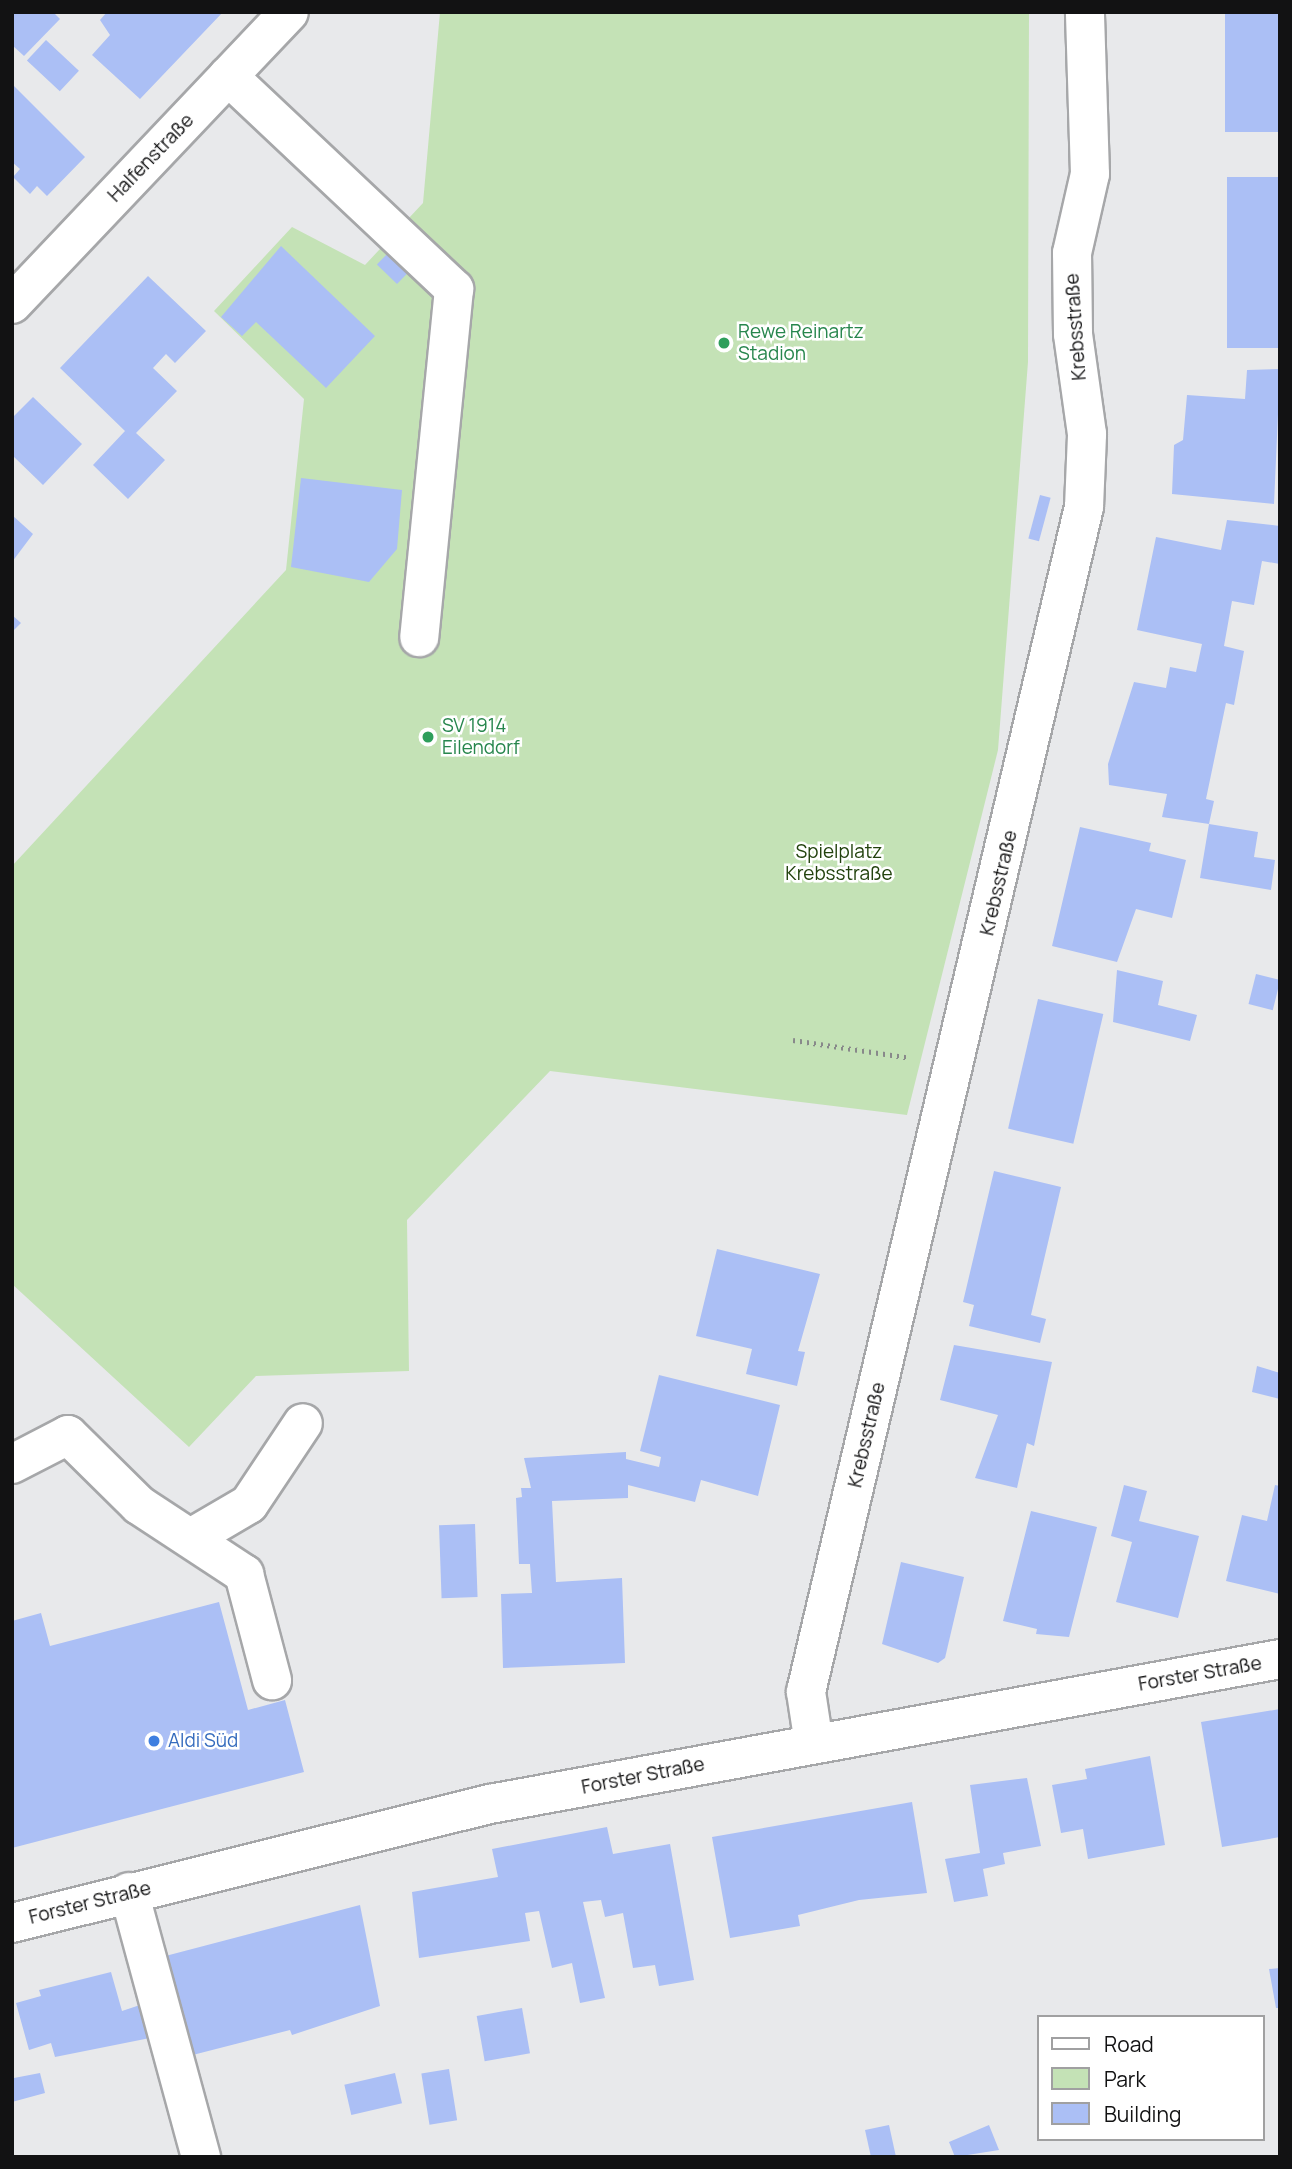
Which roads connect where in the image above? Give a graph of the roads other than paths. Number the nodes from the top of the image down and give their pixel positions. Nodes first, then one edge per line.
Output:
1 (289, 12) edge
2 (1085, 12) edge
3 (228, 76) junction
4 (12, 304) edge
5 (419, 637) dead end
6 (303, 1423) dead end
7 (12, 1464) edge
8 (191, 1538) junction
9 (1280, 1660) edge
10 (272, 1680) dead end
11 (814, 1744) junction
12 (129, 1892) junction
13 (12, 1923) edge
14 (201, 2157) edge

1 - 3 street, Halfenstraße
2 - 11 street, Krebsstraße
3 - 4 street, Halfenstraße
3 - 5 street
6 - 8 street
7 - 8 street
8 - 10 street
9 - 11 street, Forster Straße
11 - 12 street, Forster Straße
12 - 13 street, Forster Straße
12 - 14 street

